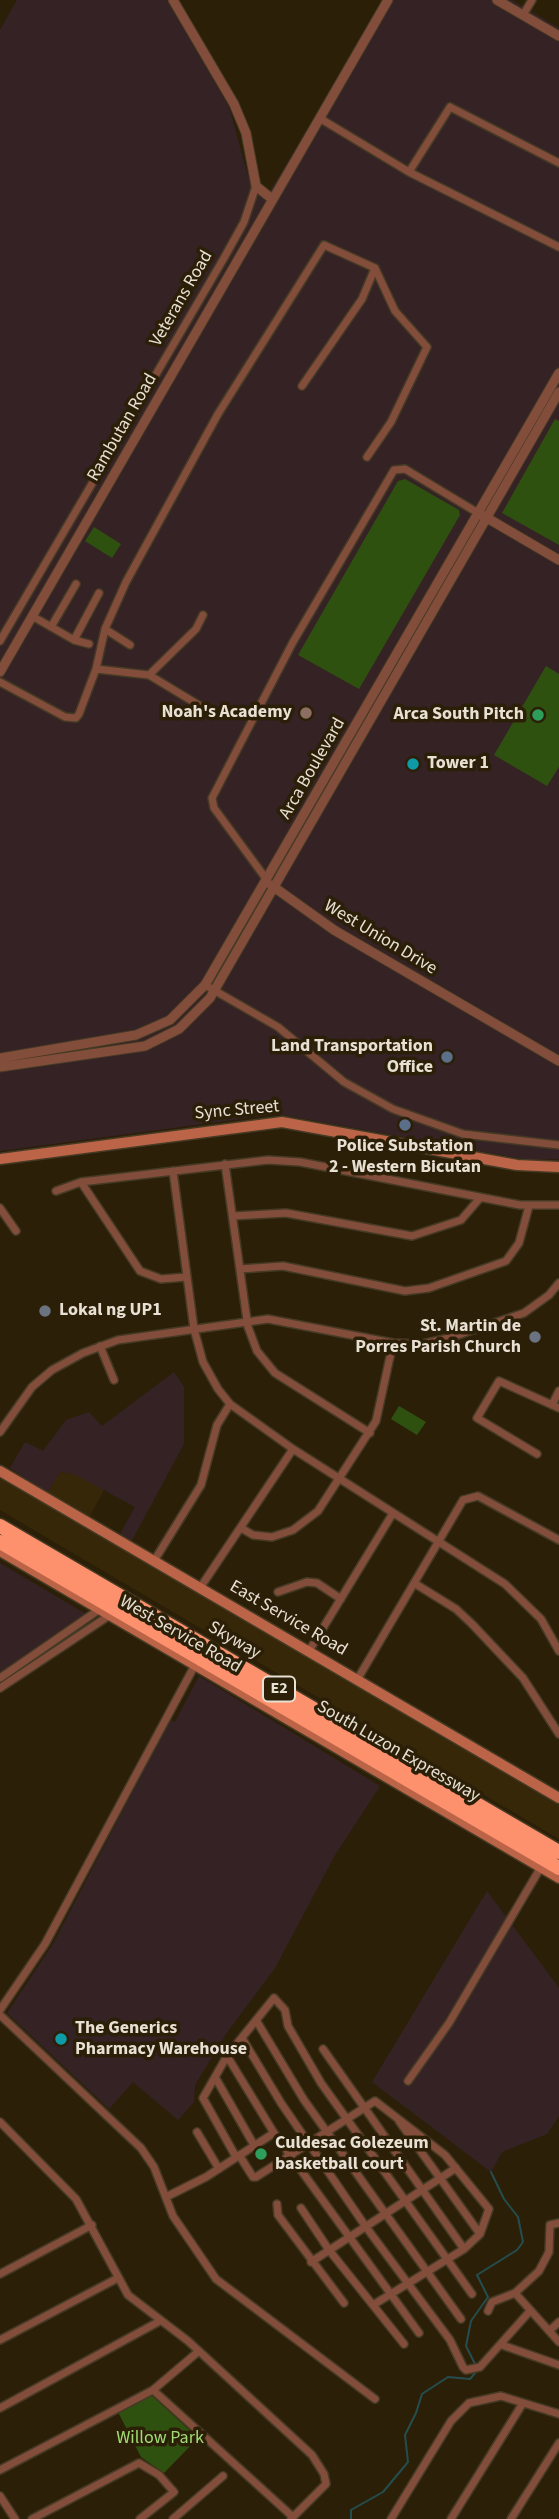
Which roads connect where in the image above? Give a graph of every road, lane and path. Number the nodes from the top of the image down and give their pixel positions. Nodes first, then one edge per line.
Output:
1 (173, 0) edge
2 (388, 0) edge
3 (497, 0) edge
4 (532, 0) edge
5 (526, 10) dead end
6 (559, 36) edge
7 (452, 97) dead end
8 (450, 107) junction
9 (321, 119) junction
10 (559, 163) edge
11 (409, 172) junction
12 (256, 186) junction
13 (272, 199) junction
14 (559, 247) edge
15 (375, 268) junction
16 (559, 373) edge
17 (302, 386) dead end
18 (559, 392) edge
19 (367, 457) dead end
20 (482, 515) junction
21 (559, 560) edge
22 (76, 584) dead end
23 (99, 593) dead end
24 (203, 615) dead end
25 (32, 616) junction
26 (51, 627) junction
27 (105, 629) junction
28 (74, 640) junction
29 (0, 641) edge
30 (89, 645) dead end
31 (130, 645) dead end
32 (96, 669) junction
33 (0, 672) edge
34 (149, 675) junction
35 (0, 682) edge
36 (208, 710) dead end
37 (268, 880) junction
38 (274, 889) junction
39 (205, 985) junction
40 (215, 991) junction
41 (0, 1058) edge
42 (559, 1061) edge
43 (0, 1067) edge
44 (559, 1145) edge
45 (0, 1159) edge
46 (225, 1164) junction
47 (559, 1167) edge
48 (173, 1171) junction
49 (80, 1182) junction
50 (57, 1191) dead end
51 (480, 1198) junction
52 (559, 1205) edge
53 (529, 1206) junction
54 (0, 1208) edge
55 (233, 1216) junction
56 (16, 1231) dead end
57 (240, 1269) junction
58 (186, 1278) junction
59 (559, 1283) edge
60 (247, 1322) junction
61 (194, 1329) junction
62 (393, 1343) junction
63 (100, 1346) junction
64 (114, 1380) dead end
65 (559, 1391) edge
66 (230, 1404) junction
67 (556, 1406) edge
68 (0, 1432) edge
69 (370, 1433) junction
70 (293, 1449) junction
71 (537, 1454) dead end
72 (0, 1471) edge
73 (340, 1480) junction
74 (393, 1513) junction
75 (0, 1524) edge
76 (241, 1528) junction
77 (0, 1540) edge
78 (559, 1540) edge
79 (437, 1542) junction
80 (0, 1551) edge
81 (154, 1561) junction
82 (414, 1583) junction
83 (200, 1588) junction
84 (278, 1592) dead end
85 (341, 1599) junction
86 (105, 1612) junction
87 (72, 1633) junction
88 (309, 1651) junction
89 (559, 1651) edge
90 (195, 1665) junction
91 (0, 1678) edge
92 (357, 1680) junction
93 (0, 1688) edge
94 (559, 1734) edge
95 (559, 1798) edge
96 (559, 1849) edge
97 (559, 1865) edge
98 (541, 1867) junction
99 (559, 1878) edge
100 (0, 2010) edge
101 (0, 2015) edge
102 (256, 2020) junction
103 (242, 2038) junction
104 (323, 2049) dead end
105 (227, 2056) junction
106 (215, 2077) junction
107 (408, 2081) dead end
108 (363, 2108) junction
109 (345, 2119) junction
110 (397, 2119) junction
111 (0, 2122) edge
112 (327, 2131) junction
113 (197, 2132) dead end
114 (274, 2133) junction
115 (309, 2143) junction
116 (254, 2145) junction
117 (290, 2155) junction
118 (238, 2156) junction
119 (456, 2168) junction
120 (219, 2169) junction
121 (439, 2179) junction
122 (422, 2190) junction
123 (166, 2197) junction
124 (403, 2202) junction
125 (277, 2204) dead end
126 (301, 2208) dead end
127 (385, 2214) junction
128 (559, 2223) edge
129 (92, 2225) junction
130 (366, 2227) junction
131 (480, 2234) junction
132 (348, 2238) junction
133 (464, 2249) junction
134 (329, 2250) junction
135 (446, 2260) junction
136 (311, 2262) junction
137 (428, 2271) junction
138 (0, 2274) edge
139 (118, 2278) junction
140 (409, 2283) junction
141 (515, 2293) junction
142 (390, 2294) junction
143 (472, 2294) dead end
144 (344, 2303) dead end
145 (373, 2305) junction
146 (488, 2311) dead end
147 (530, 2311) junction
148 (461, 2319) dead end
149 (160, 2320) junction
150 (559, 2322) edge
151 (549, 2331) junction
152 (419, 2333) dead end
153 (0, 2340) edge
154 (559, 2342) edge
155 (404, 2344) dead end
156 (502, 2345) junction
157 (199, 2351) junction
158 (559, 2365) edge
159 (153, 2390) junction
160 (375, 2399) dead end
161 (523, 2403) junction
162 (0, 2408) edge
163 (559, 2414) edge
164 (559, 2443) edge
165 (0, 2470) edge
166 (223, 2476) dead end
167 (0, 2496) edge
168 (292, 2518) edge
169 (15, 2519) edge
170 (32, 2519) edge
171 (140, 2519) edge
172 (175, 2519) edge
173 (391, 2519) edge
174 (451, 2519) edge
175 (511, 2519) edge

1 - 12 street, Veterans Road
2 - 9 street, Rambutan Road
3 - 6 street
4 - 5 street
7 - 8 street
8 - 10 street
8 - 11 street
9 - 11 street
9 - 13 street, Rambutan Road
11 - 14 street
12 - 13 street
12 - 29 street, Veterans Road
13 - 25 street, Rambutan Road
15 - 17 street
15 - 19 street
15 - 27 street
16 - 20 street, Arca Boulevard
18 - 20 street, Arca Boulevard
20 - 21 street
20 - 37 street, Arca Boulevard
20 - 37 street, West Union Drive
20 - 38 street, Arca Boulevard
22 - 26 street
23 - 28 street
24 - 34 street
25 - 26 street
25 - 33 street, Rambutan Road
26 - 28 street
27 - 31 street
27 - 32 street
28 - 30 street
32 - 34 street
32 - 35 street
34 - 36 street
37 - 38 street, West Union Drive
37 - 39 street, Arca Boulevard
38 - 40 street, Arca Boulevard
38 - 42 street, West Union Drive
39 - 40 street
39 - 41 street, Arca Boulevard
40 - 43 street, Arca Boulevard
40 - 44 street
45 - 47 main road, Sync Street
46 - 48 street
46 - 51 street
46 - 55 street
48 - 49 street
48 - 58 street
49 - 50 street
49 - 58 street
51 - 53 street
51 - 55 street
52 - 53 street
53 - 57 street
54 - 56 street
55 - 57 street
57 - 60 street
58 - 61 street
59 - 62 street
60 - 61 street
60 - 62 street
60 - 69 street
61 - 63 street
61 - 66 street
62 - 69 street
63 - 64 street
63 - 68 street
65 - 67 street
66 - 70 street
66 - 81 street
67 - 71 street
69 - 73 street
70 - 73 street
70 - 76 street
72 - 81 main road, East Service Road
73 - 74 street
73 - 76 street
74 - 79 street
74 - 85 street
75 - 96 highway, South Luzon Expressway / E2
76 - 83 street
77 - 97 highway, Skyway / E2
78 - 79 street
79 - 82 street
79 - 89 street
80 - 86 main road, West Service Road
81 - 83 main road, East Service Road
82 - 92 street
82 - 94 street
83 - 88 main road, East Service Road
84 - 85 street
85 - 88 street
86 - 87 street
86 - 87 street
86 - 90 main road, West Service Road
87 - 91 street
87 - 93 street
88 - 92 main road, East Service Road
90 - 98 main road, West Service Road
90 - 100 street
92 - 95 main road, East Service Road
98 - 99 main road, West Service Road
98 - 107 street
101 - 123 street
102 - 103 street
102 - 109 street
102 - 112 street
103 - 105 street
103 - 115 street
104 - 108 street
105 - 106 street
105 - 114 street
106 - 116 street
106 - 118 street
108 - 109 street
108 - 110 street
108 - 122 street
109 - 112 street
109 - 124 street
110 - 119 street
110 - 121 street
111 - 129 street
112 - 115 street
112 - 127 street
113 - 120 street
114 - 116 street
114 - 117 street
115 - 117 street
115 - 130 street
116 - 118 street
117 - 118 street
117 - 132 street
118 - 120 street
119 - 121 street
119 - 131 street
120 - 123 street
121 - 122 street
121 - 131 street
122 - 124 street
122 - 133 street
123 - 160 street
124 - 127 street
124 - 135 street
125 - 136 street
126 - 134 street
127 - 130 street
127 - 137 street
128 - 141 street
129 - 138 street
129 - 139 street
130 - 132 street
130 - 140 street
131 - 133 street
132 - 134 street
132 - 142 street
133 - 135 street
134 - 136 street
134 - 145 street
135 - 137 street
135 - 143 street
136 - 144 street
137 - 140 street
137 - 148 street
139 - 149 street
139 - 153 street
140 - 142 street
140 - 156 street
141 - 146 street
141 - 147 street
142 - 145 street
142 - 152 street
145 - 155 street
147 - 151 street
147 - 156 street
149 - 157 street
149 - 162 street
150 - 151 street
151 - 154 street
156 - 158 street
157 - 159 street
157 - 168 street
159 - 165 street
159 - 168 street
161 - 163 street
161 - 173 street
161 - 174 street
164 - 175 street
166 - 172 street
167 - 169 street
170 - 171 street

